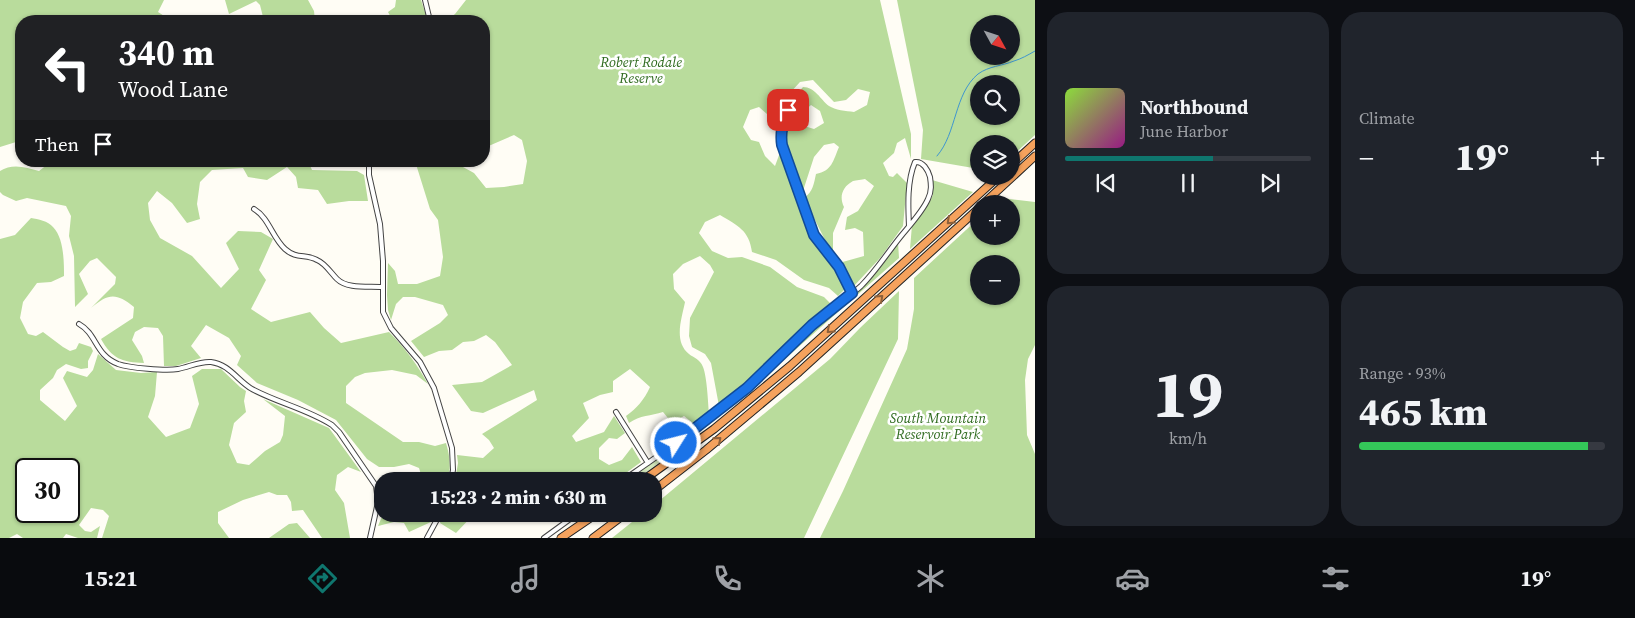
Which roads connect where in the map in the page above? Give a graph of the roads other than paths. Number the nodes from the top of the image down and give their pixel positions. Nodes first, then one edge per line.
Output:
1 (425, 0) edge
2 (429, 15) edge
3 (788, 110) dead end
4 (1035, 143) edge
5 (1035, 156) edge
6 (1020, 157) edge
7 (369, 167) edge
8 (989, 185) edge
9 (993, 195) edge
10 (254, 209) dead end
11 (970, 216) edge
12 (909, 226) junction
13 (382, 287) junction
14 (852, 293) junction
15 (79, 324) dead end
16 (616, 412) dead end
17 (648, 463) junction
18 (453, 472) edge
19 (635, 472) edge
20 (654, 472) edge
21 (662, 484) edge
22 (436, 522) edge
23 (566, 522) edge
24 (585, 522) edge
25 (587, 522) edge
26 (616, 522) edge
27 (370, 538) edge
28 (427, 538) edge
29 (544, 538) edge
30 (562, 538) edge
31 (566, 538) edge
32 (595, 538) edge

1 - 2 street
3 - 14 street
4 - 6 highway
5 - 9 highway
7 - 13 street
8 -> 20 highway
10 - 13 street
21 -> 11 highway
12 - 12 street
12 - 14 street
13 - 18 street
14 - 17 street
15 - 27 street
16 - 17 street
17 - 19 street
22 - 28 street
23 - 29 street
24 - 30 highway
25 - 31 highway
26 - 32 highway

